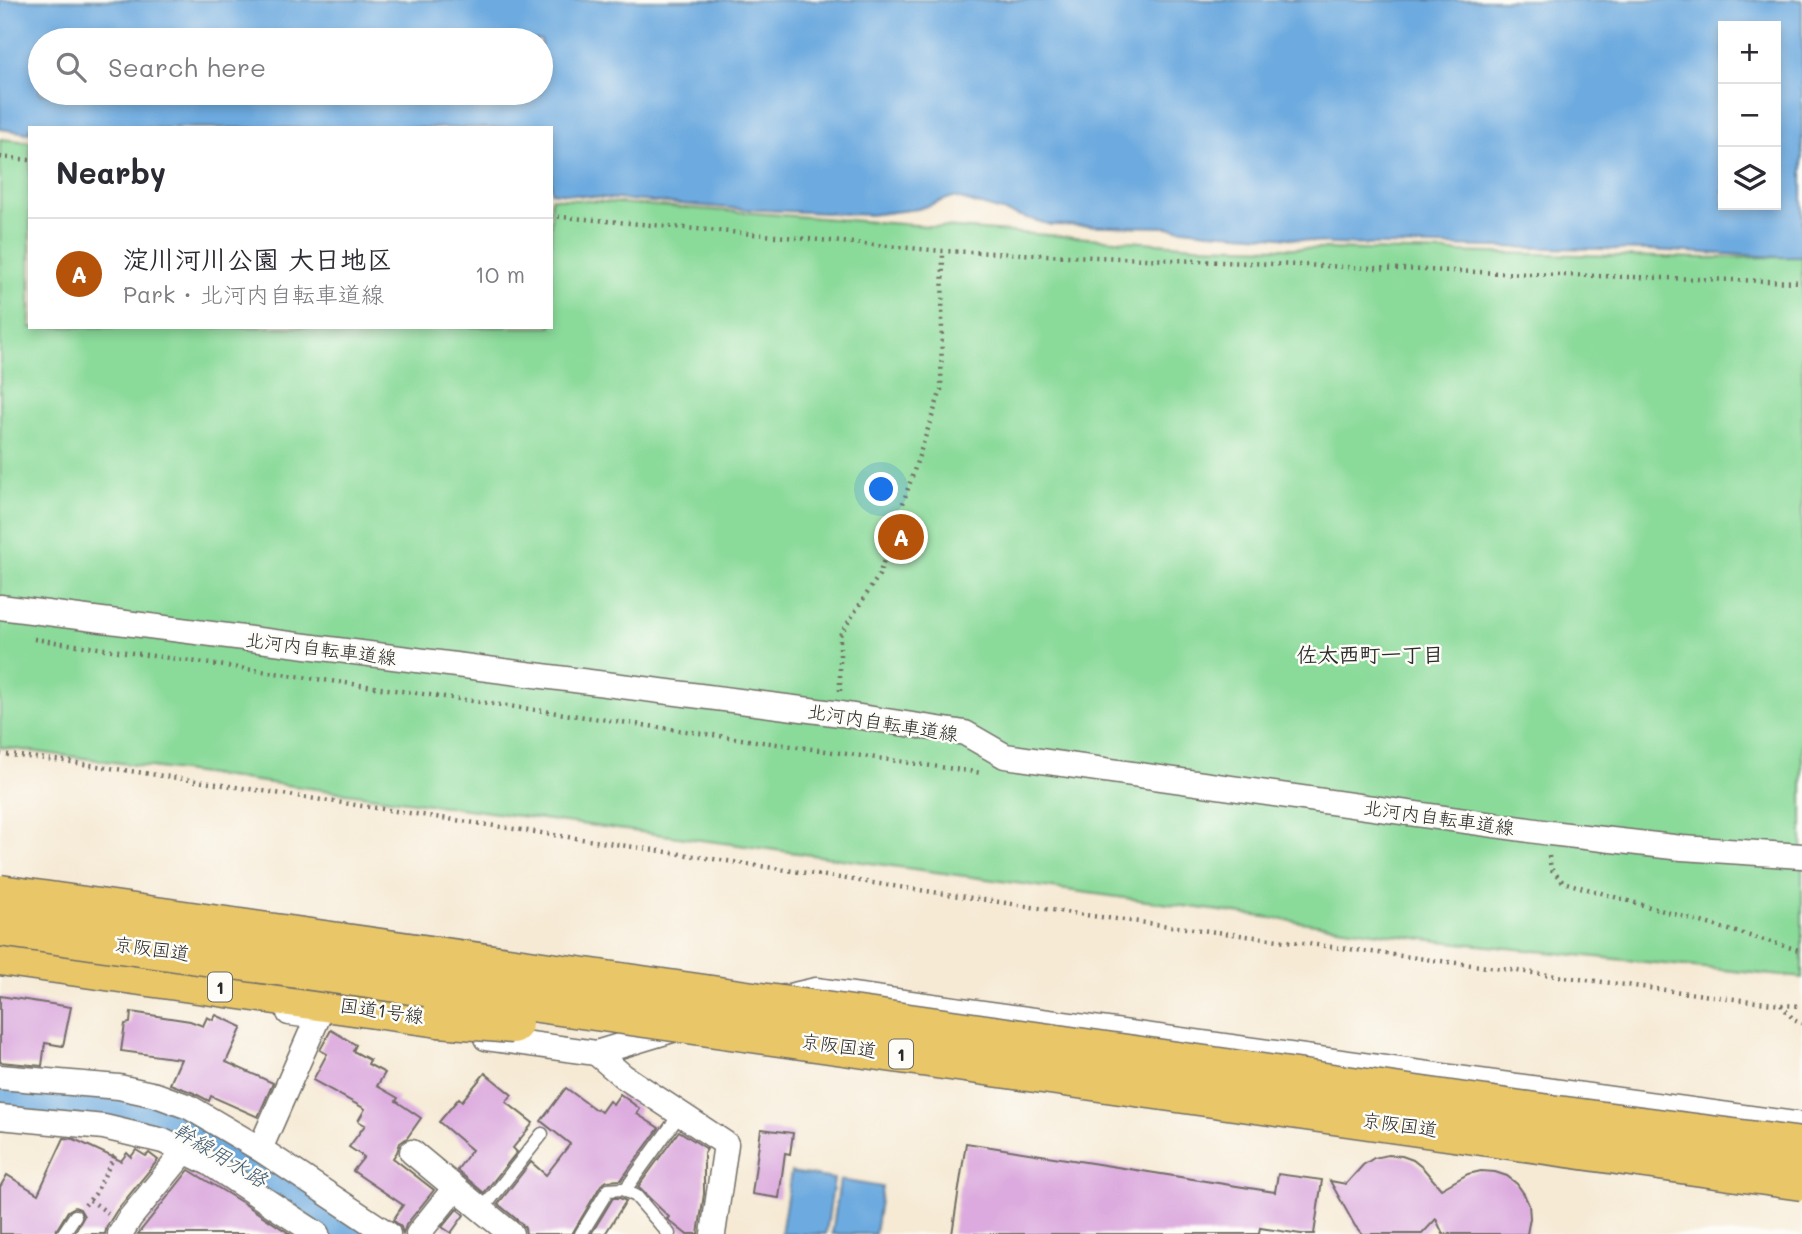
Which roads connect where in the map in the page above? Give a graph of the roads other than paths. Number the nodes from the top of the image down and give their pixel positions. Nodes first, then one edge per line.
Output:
1 (0, 607) edge
2 (1802, 856) edge
3 (0, 894) edge
4 (0, 927) edge
5 (0, 956) edge
6 (0, 973) edge
7 (318, 1017) junction
8 (767, 1034) junction
9 (596, 1052) junction
10 (0, 1077) edge
11 (680, 1114) junction
12 (0, 1117) edge
13 (1802, 1125) edge
14 (542, 1133) dead end
15 (1802, 1147) edge
16 (260, 1149) junction
17 (185, 1152) junction
18 (412, 1152) dead end
19 (1802, 1181) edge
20 (455, 1188) junction
21 (625, 1190) junction
22 (482, 1210) junction
23 (75, 1216) road end
24 (63, 1234) edge
25 (120, 1234) edge
26 (317, 1234) edge
27 (388, 1234) edge
28 (418, 1234) edge
29 (511, 1234) edge
30 (581, 1234) edge
31 (669, 1234) edge
32 (713, 1234) edge

1 - 2 street, 北河内自転車道線
3 - 15 highway, 京阪国道 / 1, bridge
4 - 8 highway, 京阪国道 / 1, bridge
5 - 8 highway, 国道1号線 / 1, bridge
6 - 7 street
7 - 9 street
7 - 16 street
8 - 19 highway, 京阪国道 / 1, bridge
9 - 11 street
9 - 13 street
10 - 16 street
11 - 21 lane
11 - 32 street
12 - 17 street
14 - 22 lane
16 - 27 street
17 - 25 street
17 - 26 street
18 - 20 street
20 - 22 street
20 - 28 street
21 - 30 lane
21 - 31 lane
22 - 29 street
23 - 24 lane

